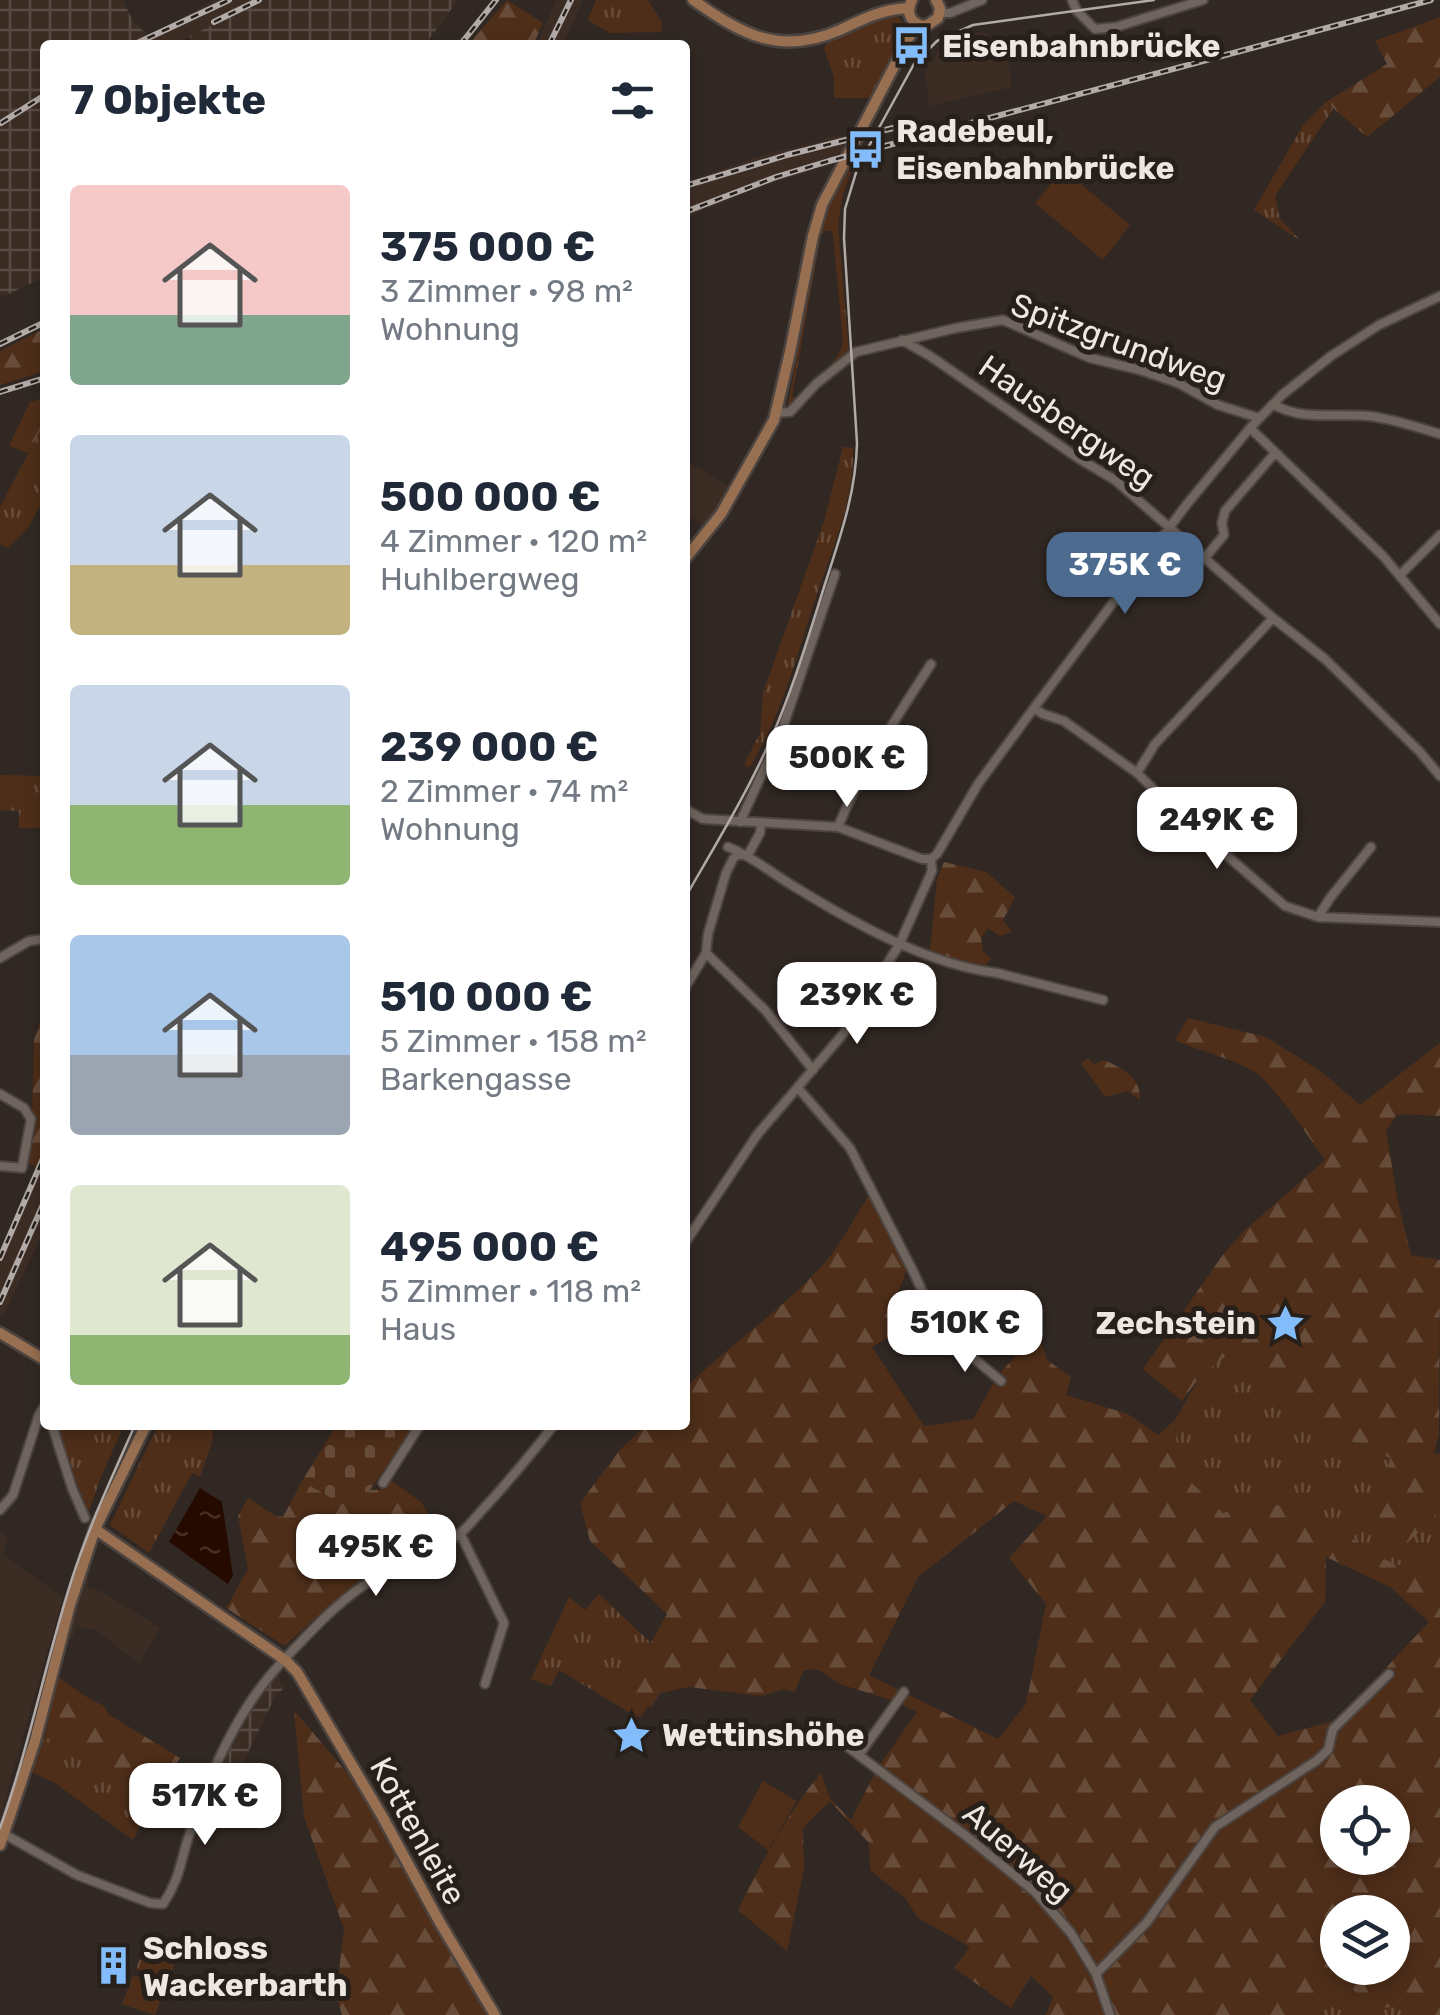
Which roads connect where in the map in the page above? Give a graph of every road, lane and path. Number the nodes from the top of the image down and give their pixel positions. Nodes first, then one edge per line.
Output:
1 (694, 0) edge
2 (936, 0) edge
3 (982, 0) edge
4 (1072, 0) edge
5 (1204, 0) edge
6 (910, 4) edge
7 (940, 13) junction
8 (916, 24) junction
9 (1440, 296) edge
10 (902, 340) junction
11 (1273, 404) junction
12 (776, 413) junction
13 (1259, 418) junction
14 (1250, 428) junction
15 (1440, 434) edge
16 (1275, 452) junction
17 (1169, 528) junction
18 (1440, 535) edge
19 (690, 553) edge
20 (1204, 559) junction
21 (835, 574) dead end
22 (1400, 574) junction
23 (1273, 618) junction
24 (1439, 620) edge
25 (931, 664) dead end
26 (1034, 708) junction
27 (1137, 773) junction
28 (1440, 776) edge
29 (690, 812) edge
30 (740, 822) junction
31 (761, 823) junction
32 (838, 827) junction
33 (728, 847) dead end
34 (1372, 847) dead end
35 (748, 854) junction
36 (931, 858) junction
37 (1318, 917) junction
38 (1440, 922) edge
39 (40, 940) edge
40 (899, 944) junction
41 (706, 953) junction
42 (0, 958) edge
43 (690, 980) edge
44 (1103, 1000) dead end
45 (813, 1070) junction
46 (798, 1088) junction
47 (0, 1094) edge
48 (0, 1166) edge
49 (690, 1235) edge
50 (0, 1333) edge
51 (40, 1357) edge
52 (1001, 1382) dead end
53 (40, 1413) edge
54 (54, 1430) edge
55 (144, 1430) edge
56 (417, 1430) edge
57 (550, 1430) edge
58 (383, 1483) dead end
59 (0, 1510) edge
60 (86, 1518) dead end
61 (95, 1529) junction
62 (460, 1534) junction
63 (285, 1660) junction
64 (1388, 1674) dead end
65 (485, 1684) dead end
66 (904, 1692) dead end
67 (844, 1744) dead end
68 (858, 1755) junction
69 (2, 1840) edge
70 (1096, 1974) junction
71 (494, 2015) edge
72 (1110, 2015) edge

1 - 6 main road
2 - 7 main road
3 - 7 street
4 - 5 street
6 - 8 main road
7 - 8 main road
8 - 12 main road
9 - 11 street
10 - 12 street
10 - 13 street, Spitzgrundweg
10 - 17 street, Hausbergweg
11 - 13 street
11 - 15 street
12 - 19 main road
13 - 14 street
14 - 16 street
14 - 17 street
16 - 20 street
16 - 22 street
17 - 20 street, Hausbergweg
17 - 26 street
18 - 22 street
20 - 23 street, Hausbergweg
21 - 30 street
22 - 24 street
23 - 27 street
23 - 28 street, Hausbergweg
25 - 32 street
26 - 27 street
26 - 36 street
27 - 37 street
29 - 30 street
30 - 31 street
31 - 32 street
31 - 35 street
32 - 36 street
33 - 35 street
34 - 37 street
35 - 40 street
35 - 41 street
36 - 40 street
37 - 38 street
39 - 42 street
40 - 44 street
40 - 45 street
41 - 43 street
41 - 45 street
45 - 46 street
46 - 49 street
46 - 52 street
47 - 48 street
50 - 51 main road
53 - 59 street
54 - 60 street
55 - 61 main road
56 - 58 street
57 - 62 street
61 - 63 main road, Kottenleite
61 - 69 main road
62 - 63 street
62 - 65 street
63 - 69 street
63 - 71 main road, Kottenleite
64 - 70 street
66 - 68 street
67 - 68 street, Auerweg
68 - 70 street, Auerweg
70 - 72 street, Auerweg

